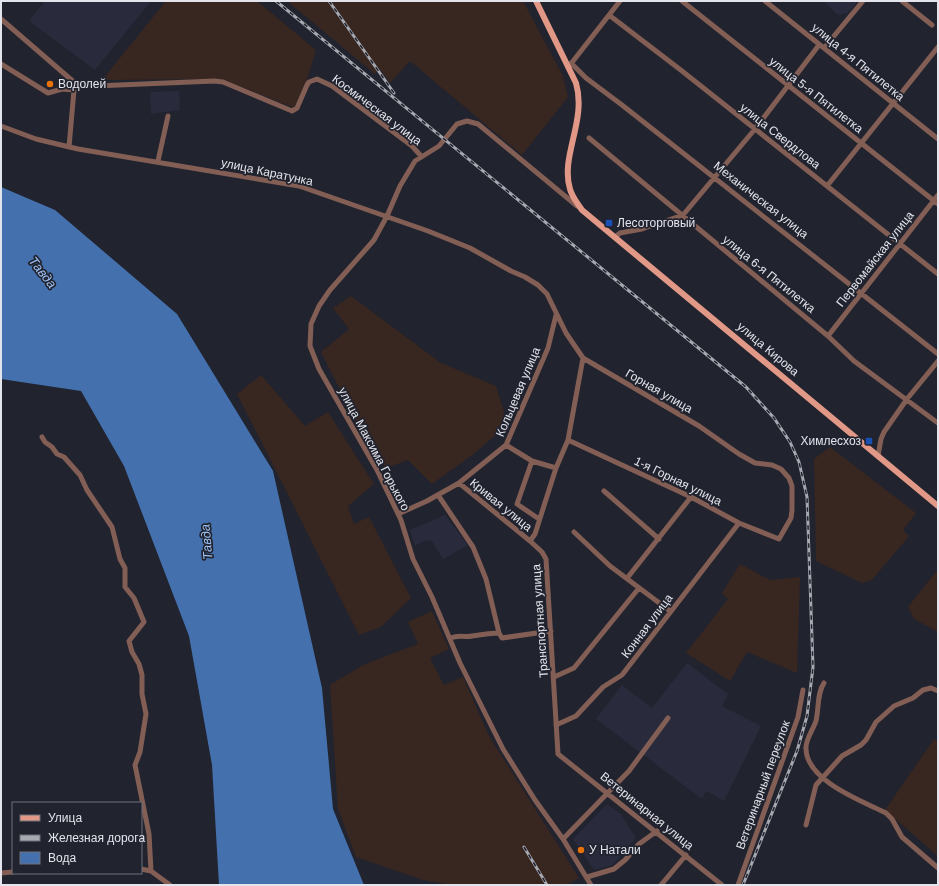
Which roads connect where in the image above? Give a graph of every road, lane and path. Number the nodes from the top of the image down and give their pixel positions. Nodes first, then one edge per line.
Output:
1 (536, 1) edge
2 (620, 1) edge
3 (682, 1) edge
4 (765, 1) edge
5 (862, 1) edge
6 (902, 1) edge
7 (609, 15) junction
8 (1, 19) edge
9 (932, 25) dead end
10 (819, 45) junction
11 (938, 47) edge
12 (824, 48) junction
13 (1, 64) edge
14 (570, 65) junction
15 (75, 83) junction
16 (789, 86) junction
17 (74, 90) junction
18 (893, 104) junction
19 (168, 116) dead end
20 (478, 124) joint
21 (1, 126) edge
22 (754, 129) junction
23 (589, 138) dead end
24 (938, 139) edge
25 (862, 144) junction
26 (69, 147) junction
27 (421, 156) junction
28 (158, 161) junction
29 (715, 178) junction
30 (827, 186) junction
31 (938, 195) edge
32 (936, 202) edge
33 (582, 210) junction
34 (683, 215) junction
35 (387, 216) junction
36 (615, 237) junction
37 (899, 242) junction
38 (938, 274) edge
39 (861, 294) junction
40 (552, 305) joint
41 (556, 315) junction
42 (828, 336) junction
43 (938, 354) edge
44 (583, 358) junction
45 (938, 361) edge
46 (907, 398) junction
47 (938, 423) edge
48 (42, 437) dead end
49 (568, 440) junction
50 (506, 445) junction
51 (878, 456) junction
52 (532, 461) junction
53 (556, 468) junction
54 (458, 483) junction
55 (604, 491) dead end
56 (438, 495) junction
57 (691, 497) junction
58 (938, 506) edge
59 (398, 514) junction
60 (539, 519) junction
61 (739, 523) junction
62 (574, 532) dead end
63 (659, 539) junction
64 (779, 539) joint
65 (530, 541) junction
66 (628, 577) junction
67 (639, 588) junction
68 (670, 611) junction
69 (551, 631) junction
70 (499, 632) junction
71 (450, 638) junction
72 (554, 677) junction
73 (824, 683) dead end
74 (803, 690) dead end
75 (938, 691) edge
76 (668, 718) dead end
77 (556, 725) junction
78 (558, 754) joint
79 (822, 778) junction
80 (608, 793) junction
81 (141, 802) edge
82 (142, 805) edge
83 (806, 825) dead end
84 (657, 831) junction
85 (563, 839) junction
86 (686, 855) junction
87 (938, 868) edge
88 (142, 869) edge
89 (151, 871) junction
90 (12, 872) edge
91 (1, 873) edge
92 (587, 878) junction
93 (170, 885) edge
94 (591, 885) edge
95 (661, 885) edge
96 (722, 885) edge
97 (738, 885) edge

1 - 14 main road, Механическая улица
2 - 7 street
3 - 16 street, улица 5-я Пятилетка
4 - 10 street, улица 4-я Пятилетка
5 - 12 street
6 - 9 street
7 - 14 street
7 - 22 street, улица Свердлова
8 - 15 street
10 - 12 street, улица 4-я Пятилетка
10 - 16 street
11 - 18 street
12 - 18 street, улица 4-я Пятилетка
13 - 17 street
14 - 29 street, Механическая улица
14 - 33 main road, улица Кирова
15 - 17 street
15 - 27 street, Космическая улица
16 - 22 street
16 - 25 street, улица 5-я Пятилетка
17 - 26 street
18 - 24 street, улица 4-я Пятилетка
18 - 25 street
19 - 28 street
20 - 27 street, улица Максима Горького
20 - 33 street, улица Кирова
21 - 26 street, улица Каратунка
22 - 29 street
22 - 30 street, улица Свердлова
23 - 34 street, улица 6-я Пятилетка
25 - 30 street
25 - 32 street, улица 5-я Пятилетка
26 - 28 street, улица Каратунка
27 - 35 street, улица Максима Горького
28 - 35 street, улица Каратунка
29 - 34 street
29 - 39 street, Механическая улица
30 - 37 street, улица Свердлова
31 - 32 street, Первомайская улица
32 - 37 street, Первомайская улица
33 - 36 main road, улица Кирова
34 - 36 street
34 - 42 street, улица 6-я Пятилетка
35 - 40 street, улица Каратунка
35 - 59 street, улица Максима Горького
36 - 51 main road, улица Кирова
37 - 38 street, улица Свердлова
37 - 39 street, Первомайская улица
39 - 42 street, Первомайская улица
39 - 43 street, Механическая улица
40 - 41 street, Горная улица
41 - 44 street, Горная улица
41 - 50 street, Кольцевая улица
42 - 46 street, улица 6-я Пятилетка
44 - 49 street
44 - 64 street, Горная улица
45 - 46 street
46 - 47 street, улица 6-я Пятилетка
46 - 51 street
48 - 81 street
49 - 53 street
49 - 57 street, 1-я Горная улица
50 - 52 street
50 - 54 street, Кольцевая улица
51 - 58 main road, улица Кирова
52 - 53 street
52 - 60 street
53 - 60 street
54 - 56 street, Кольцевая улица
54 - 65 street, Кривая улица
55 - 63 street
56 - 59 street, Кольцевая улица
56 - 70 street
57 - 61 street, 1-я Горная улица
57 - 63 street
59 - 71 street, улица Максима Горького
60 - 65 street
61 - 64 street, 1-я Горная улица
61 - 68 street, Конная улица
62 - 66 street
63 - 66 street
65 - 69 street, Транспортная улица
66 - 67 street
67 - 68 street
67 - 72 street
68 - 77 street, Конная улица
69 - 70 street
69 - 72 street, Транспортная улица
70 - 71 street
71 - 85 street, улица Максима Горького
72 - 77 street, Транспортная улица
73 - 79 street
74 - 97 street, Ветеринарный переулок
75 - 79 street
76 - 80 street
77 - 78 street, Транспортная улица
78 - 80 street, Ветеринарная улица
79 - 83 street
79 - 87 street
80 - 84 street, Ветеринарная улица
80 - 85 street
82 - 89 street
84 - 86 street, Ветеринарная улица
84 - 92 street
85 - 92 street, улица Максима Горького
86 - 95 street
86 - 96 street, Ветеринарная улица
88 - 89 street
89 - 93 street
90 - 91 street
92 - 94 street, улица Максима Горького

